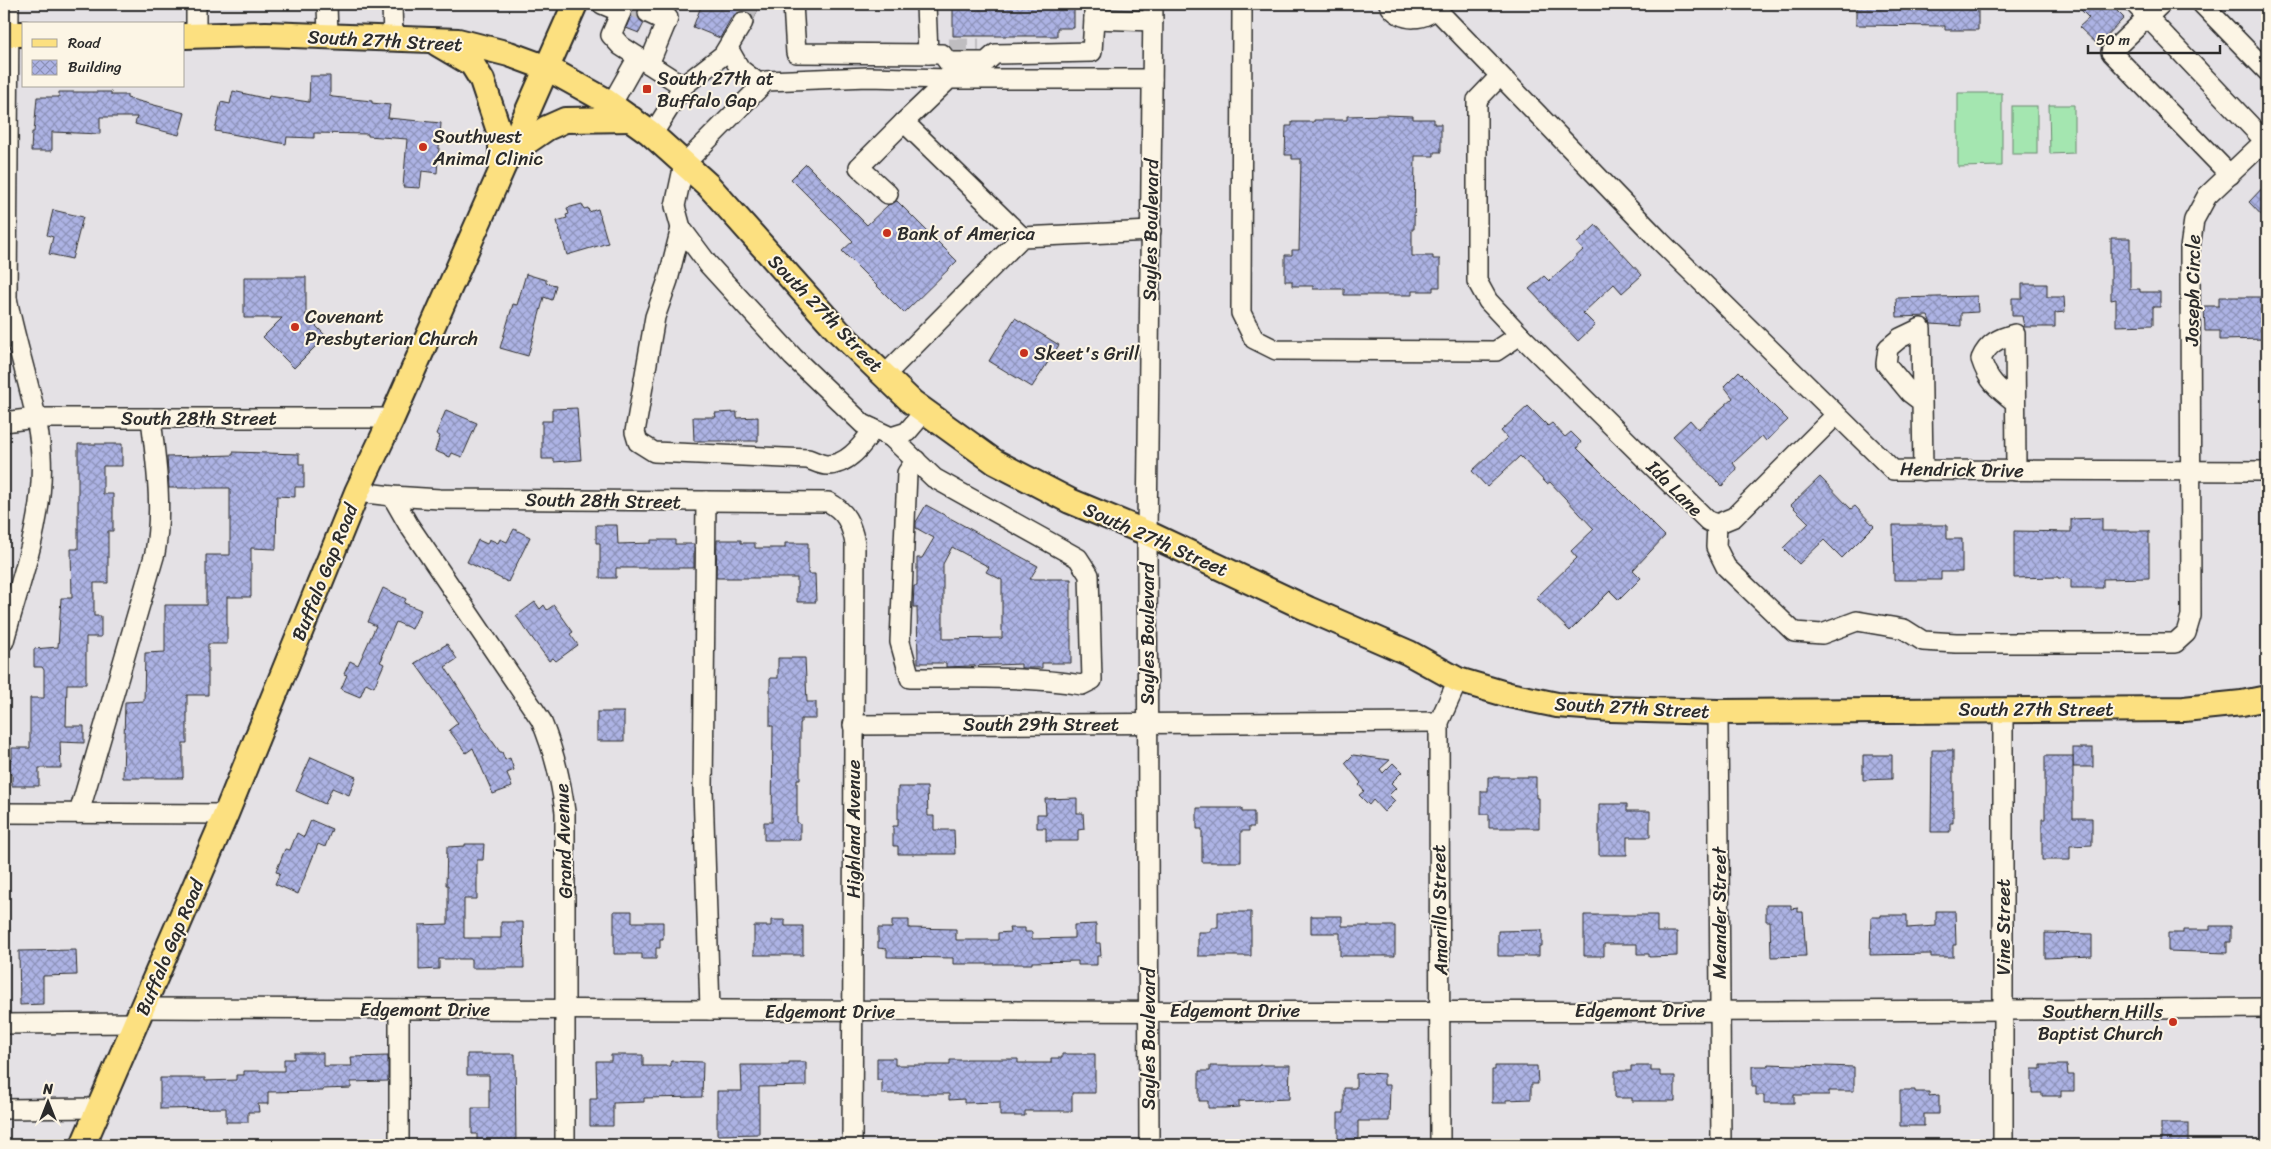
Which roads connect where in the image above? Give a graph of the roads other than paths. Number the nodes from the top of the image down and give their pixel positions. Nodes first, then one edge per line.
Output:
1 (9, 4) edge
2 (196, 4) edge
3 (327, 4) edge
4 (392, 4) edge
5 (575, 4) edge
6 (602, 4) edge
7 (793, 4) edge
8 (926, 4) edge
9 (1242, 4) edge
10 (1390, 4) edge
11 (2161, 4) edge
12 (2202, 4) edge
13 (625, 6) edge
14 (1437, 6) edge
15 (2141, 10) edge
16 (1094, 12) edge
17 (1153, 12) edge
18 (648, 13) tunnel mouth
19 (671, 13) edge
20 (743, 22) tunnel mouth
21 (12, 34) edge
22 (190, 36) edge
23 (328, 36) junction
24 (393, 38) junction
25 (430, 39) junction
26 (728, 48) junction
27 (939, 52) junction
28 (644, 60) junction
29 (547, 68) junction
30 (2267, 71) edge
31 (1500, 76) junction
32 (949, 78) junction
33 (1152, 78) junction
34 (761, 85) junction
35 (684, 86) junction
36 (611, 105) junction
37 (632, 120) junction
38 (904, 122) junction
39 (652, 134) junction
40 (2266, 140) edge
41 (505, 164) junction
42 (684, 164) junction
43 (6, 173) edge
44 (2230, 175) junction
45 (888, 194) dead end
46 (682, 228) junction
47 (1150, 230) junction
48 (1022, 237) junction
49 (5, 298) edge
50 (1520, 335) junction
51 (885, 375) junction
52 (1922, 402) dead end
53 (2015, 402) dead end
54 (925, 411) junction
55 (1836, 415) junction
56 (35, 418) junction
57 (151, 418) junction
58 (392, 418) junction
59 (4, 422) edge
60 (873, 429) junction
61 (891, 437) junction
62 (916, 460) junction
63 (1923, 471) junction
64 (2016, 471) junction
65 (2192, 471) junction
66 (2267, 471) edge
67 (357, 492) junction
68 (392, 496) junction
69 (706, 501) junction
70 (845, 514) joint
71 (1717, 524) junction
72 (1147, 533) junction
73 (9, 603) edge
74 (4, 641) edge
75 (1458, 680) junction
76 (2267, 698) edge
77 (2003, 709) junction
78 (1718, 712) junction
79 (1439, 722) junction
80 (1148, 723) junction
81 (853, 725) junction
82 (4, 813) edge
83 (79, 813) junction
84 (226, 814) junction
85 (2267, 1008) edge
86 (399, 1009) junction
87 (566, 1009) junction
88 (710, 1010) junction
89 (1148, 1010) junction
90 (1441, 1010) junction
91 (1720, 1010) junction
92 (2003, 1010) junction
93 (853, 1012) junction
94 (140, 1015) junction
95 (4, 1024) edge
96 (99, 1108) junction
97 (4, 1109) edge
98 (83, 1145) edge
99 (399, 1145) edge
100 (565, 1145) edge
101 (852, 1145) edge
102 (1149, 1145) edge
103 (1440, 1145) edge
104 (1721, 1145) edge
105 (2003, 1145) edge

1 - 21 street
2 - 22 street
3 - 23 street
4 - 24 street
5 - 29 main road, Buffalo Gap Road
6 - 13 street
7 - 27 street
8 - 27 street
9 - 50 street
10 - 14 street
11 - 15 street
12 - 30 street
13 - 28 street
14 - 31 street, Hendrick Drive
15 - 40 street
15 - 44 street
16 - 17 street
16 - 27 street
17 - 33 street, Sayles Boulevard
18 - 19 street
19 - 28 street
20 - 26 street
21 - 43 street
22 - 23 main road, South 27th Street
23 - 24 main road, South 27th Street
24 - 25 main road, South 27th Street
25 - 29 main road, South 27th Street
25 - 41 main road
26 - 34 street
26 - 35 street
28 - 35 street
28 - 36 street
29 - 36 main road, South 27th Street
29 - 41 main road, Buffalo Gap Road
31 - 50 street, Ida Lane
31 - 55 street, Hendrick Drive
32 - 33 street
32 - 34 street
32 - 38 street
33 - 47 street, Sayles Boulevard
34 - 42 street
35 - 39 street
36 - 37 main road, South 27th Street
37 - 39 main road, South 27th Street
37 - 41 main road
38 - 45 street
38 - 48 street
39 - 42 main road, South 27th Street
40 - 44 street, Joseph Circle
41 - 58 main road, Buffalo Gap Road
42 - 46 street
42 - 51 main road, South 27th Street
43 - 49 street
44 - 65 street, Joseph Circle
46 - 60 street
46 - 60 street
47 - 48 street
47 - 72 street, Sayles Boulevard
48 - 51 street
49 - 56 street
50 - 71 street, Ida Lane
51 - 54 main road, South 27th Street
52 - 63 street
53 - 64 street
54 - 61 street
54 - 72 main road, South 27th Street
55 - 63 street, Hendrick Drive
55 - 71 street, Ida Lane
56 - 57 street, South 28th Street
56 - 59 street, South 28th Street
56 - 73 street
57 - 58 street, South 28th Street
57 - 83 street
58 - 67 main road, Buffalo Gap Road
60 - 61 street
61 - 62 street
62 - 62 street
63 - 64 street, Hendrick Drive
64 - 65 street, Hendrick Drive
65 - 66 street, Hendrick Drive
65 - 71 street, Joseph Circle
67 - 68 street, South 28th Street
67 - 84 main road, Buffalo Gap Road
68 - 69 street, South 28th Street
68 - 87 street, Grand Avenue
69 - 70 street, South 28th Street
69 - 88 street
70 - 81 street, Highland Avenue
72 - 75 main road, South 27th Street
72 - 80 street, Sayles Boulevard
73 - 74 street
75 - 78 main road, South 27th Street
75 - 79 street, Amarillo Street
76 - 77 main road, South 27th Street
77 - 78 main road, South 27th Street
77 - 92 street, Vine Street
78 - 91 street, Meander Street
79 - 80 street, South 29th Street
79 - 90 street, Amarillo Street
80 - 81 street, South 29th Street
80 - 89 street, Sayles Boulevard
81 - 93 street, Highland Avenue
82 - 83 street
83 - 84 street
84 - 94 main road, Buffalo Gap Road
85 - 92 street, Edgemont Drive
86 - 87 street, Edgemont Drive
86 - 94 street, Edgemont Drive
86 - 99 street
87 - 88 street, Edgemont Drive
87 - 100 street, Grand Avenue
88 - 93 street, Edgemont Drive
89 - 90 street, Edgemont Drive
89 - 93 street, Edgemont Drive
89 - 102 street, Sayles Boulevard
90 - 91 street, Edgemont Drive
90 - 103 street, Amarillo Street
91 - 92 street, Edgemont Drive
91 - 104 street, Meander Street
92 - 105 street, Vine Street
93 - 101 street, Highland Avenue
94 - 95 street, Edgemont Drive
94 - 96 main road, Buffalo Gap Road
96 - 97 street
96 - 98 main road, Buffalo Gap Road

